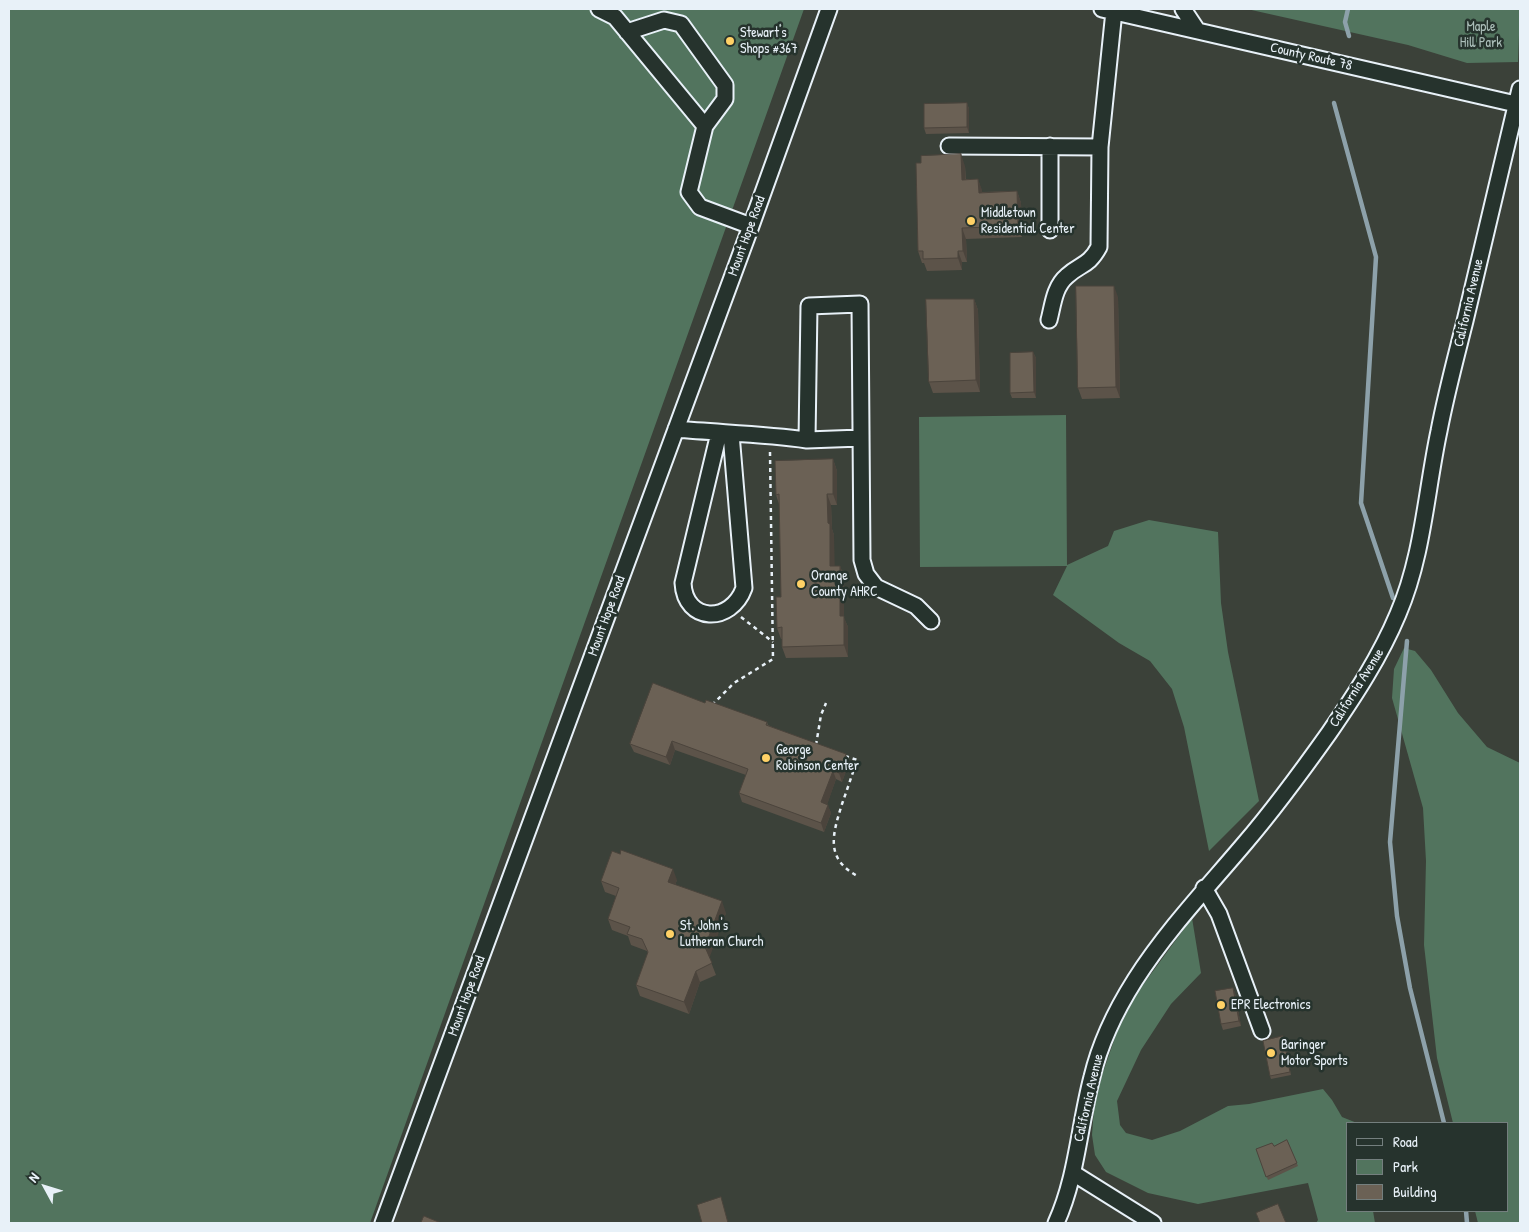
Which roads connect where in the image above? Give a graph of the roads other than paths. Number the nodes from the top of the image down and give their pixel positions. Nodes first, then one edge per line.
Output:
1 (599, 9) edge
2 (829, 9) edge
3 (1183, 9) edge
4 (1108, 10) edge
5 (1197, 30) junction
6 (627, 32) junction
7 (1520, 88) edge
8 (1518, 105) edge
9 (705, 126) junction
10 (949, 146) dead end
11 (1050, 146) junction
12 (1100, 147) junction
13 (751, 226) junction
14 (1050, 230) dead end
15 (1049, 320) dead end
16 (676, 429) junction
17 (725, 433) junction
18 (861, 438) junction
19 (807, 440) junction
20 (931, 621) dead end
21 (1204, 888) junction
22 (1262, 1031) dead end
23 (1073, 1172) junction
24 (383, 1223) edge
25 (1056, 1223) edge
26 (1153, 1223) edge

1 - 6 street
2 - 13 street, Mount Hope Road
3 - 5 street
4 - 5 street, County Route 78
4 - 12 street
5 - 8 street, County Route 78
6 - 9 street
6 - 9 street
7 - 8 street, California Avenue
8 - 21 street, California Avenue
9 - 13 street
10 - 11 street
11 - 12 street
11 - 14 street
12 - 15 street
13 - 16 street, Mount Hope Road
16 - 17 street
16 - 24 street, Mount Hope Road
17 - 17 street
17 - 19 street
18 - 19 street
18 - 19 street
18 - 20 street
21 - 22 street
21 - 23 street, California Avenue
23 - 25 street, California Avenue
23 - 26 street

